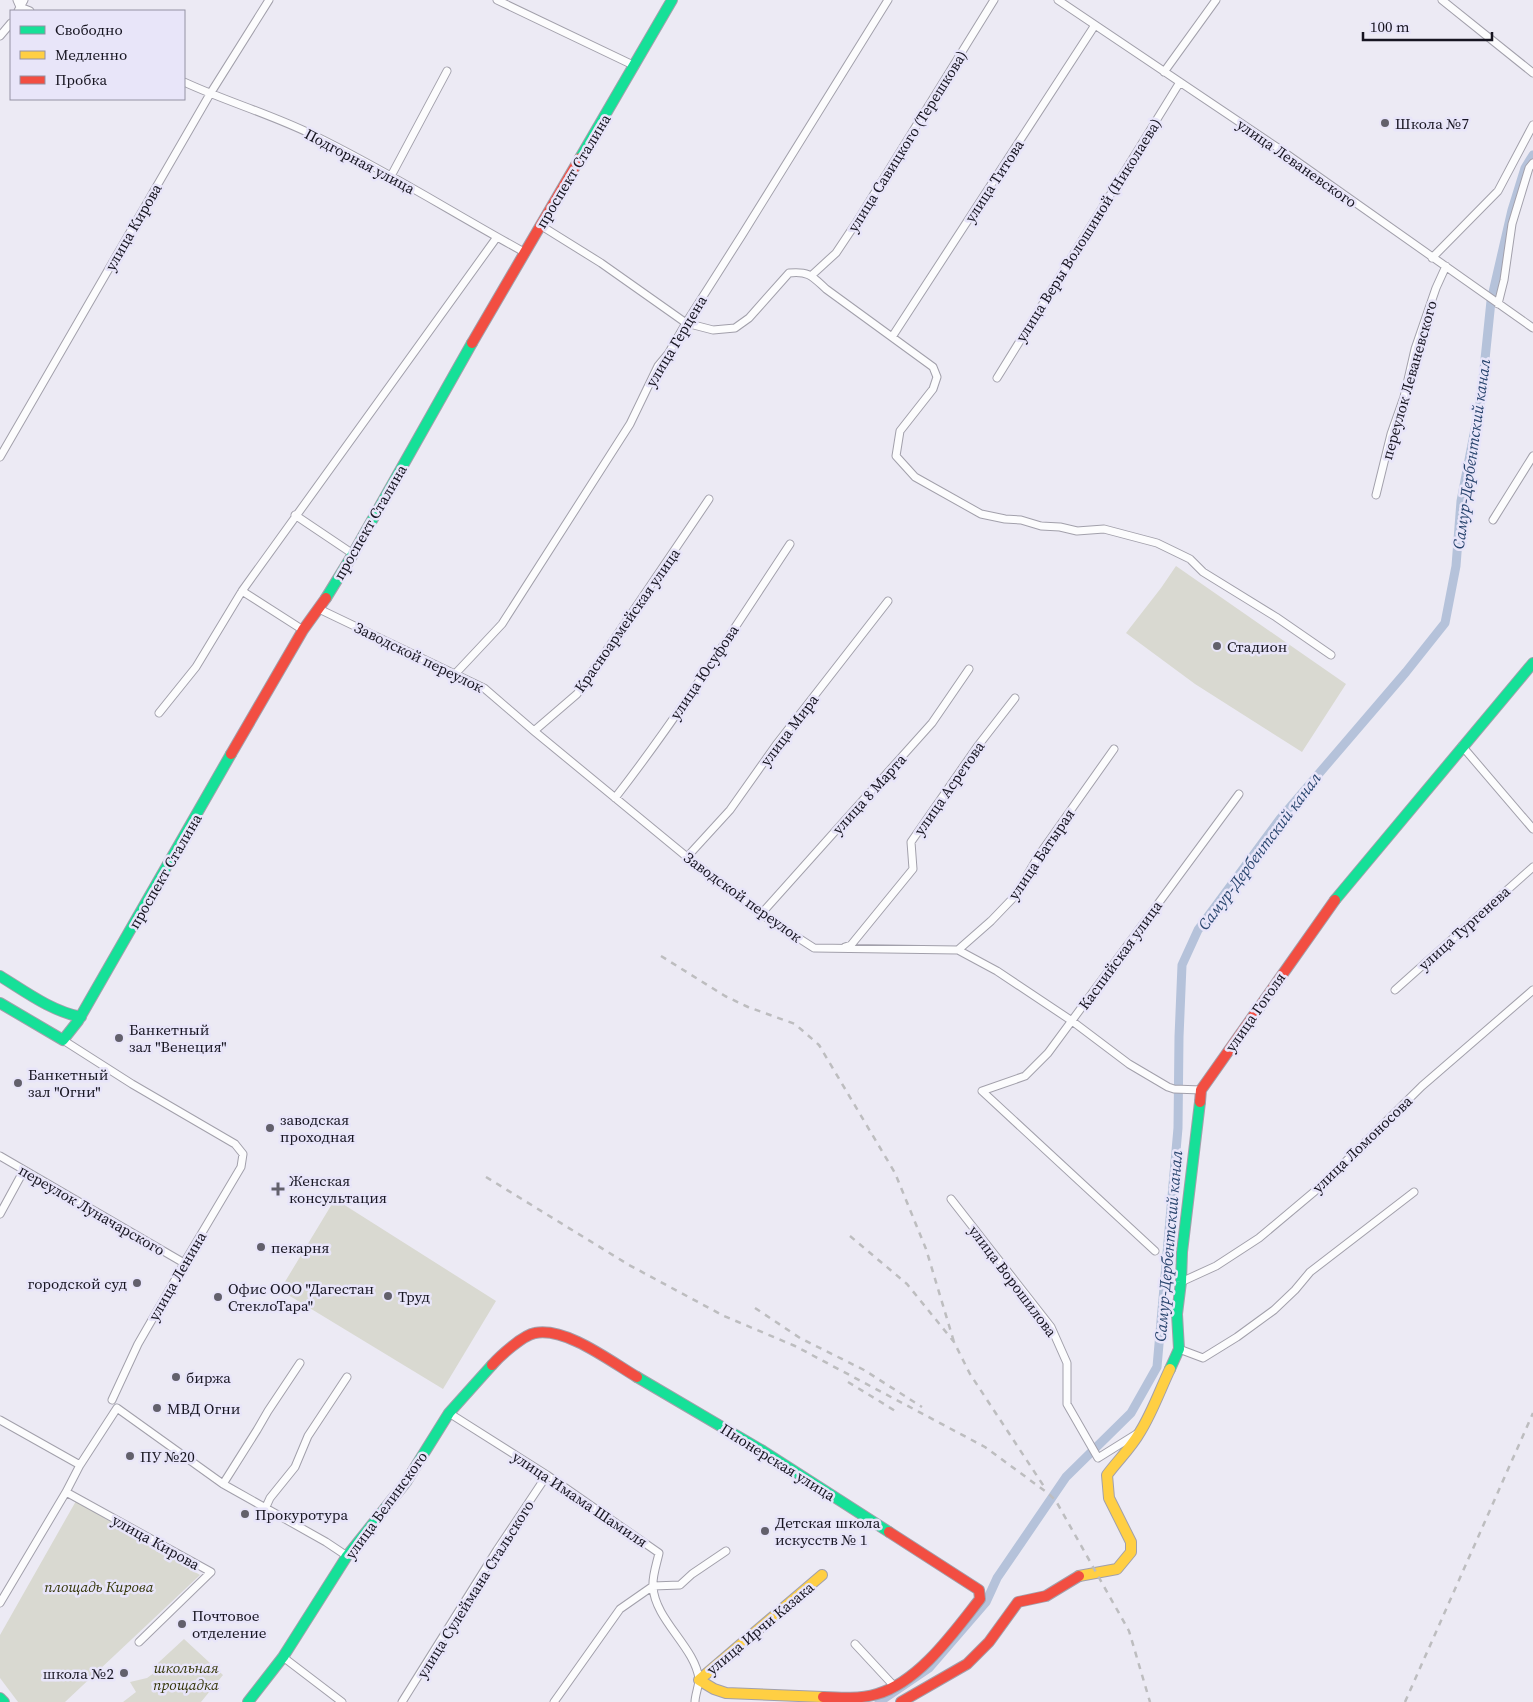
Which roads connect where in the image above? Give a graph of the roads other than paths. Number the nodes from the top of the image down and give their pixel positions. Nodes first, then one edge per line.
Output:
1 (269, 0) edge
2 (497, 0) edge
3 (672, 0) edge
4 (888, 0) edge
5 (994, 0) edge
6 (1058, 0) edge
7 (1216, 0) edge
8 (1442, 0) edge
9 (10, 24) edge
10 (1095, 25) junction
11 (0, 36) edge
12 (635, 66) junction
13 (447, 71) dead end
14 (1164, 72) junction
15 (1533, 73) edge
16 (185, 82) edge
17 (1180, 82) junction
18 (210, 94) junction
19 (1533, 126) edge
20 (1533, 162) edge
21 (390, 176) junction
22 (540, 225) junction
23 (497, 237) junction
24 (521, 257) junction
25 (1432, 258) junction
26 (1446, 266) junction
27 (812, 275) junction
28 (1494, 301) junction
29 (686, 323) junction
30 (1533, 328) edge
31 (892, 337) junction
32 (996, 378) dead end
33 (1533, 456) edge
34 (0, 457) edge
35 (1376, 495) dead end
36 (709, 499) dead end
37 (296, 515) junction
38 (1493, 520) dead end
39 (790, 544) dead end
40 (353, 554) junction
41 (242, 591) junction
42 (888, 600) dead end
43 (319, 609) junction
44 (303, 630) junction
45 (1330, 655) dead end
46 (1533, 663) edge
47 (969, 669) dead end
48 (456, 674) junction
49 (1015, 698) dead end
50 (160, 713) dead end
51 (534, 731) junction
52 (1462, 746) junction
53 (1114, 749) dead end
54 (1239, 794) dead end
55 (615, 798) junction
56 (1533, 829) edge
57 (687, 857) junction
58 (1533, 867) edge
59 (762, 914) junction
60 (841, 949) junction
61 (958, 950) junction
62 (0, 976) edge
63 (1395, 990) dead end
64 (1533, 990) edge
65 (0, 1003) edge
66 (81, 1016) junction
67 (1072, 1021) junction
68 (63, 1040) junction
69 (1196, 1090) junction
70 (0, 1156) edge
71 (24, 1170) junction
72 (1414, 1192) dead end
73 (951, 1199) dead end
74 (0, 1214) edge
75 (1156, 1251) dead end
76 (184, 1262) junction
77 (1181, 1282) junction
78 (574, 1340) joint
79 (1179, 1349) junction
80 (300, 1363) dead end
81 (347, 1377) dead end
82 (112, 1400) dead end
83 (449, 1413) junction
84 (0, 1420) edge
85 (1141, 1431) junction
86 (80, 1465) junction
87 (547, 1475) junction
88 (223, 1484) junction
89 (66, 1492) junction
90 (265, 1509) junction
91 (726, 1552) dead end
92 (347, 1556) junction
93 (822, 1575) dead end
94 (652, 1586) junction
95 (0, 1603) edge
96 (139, 1642) dead end
97 (854, 1644) dead end
98 (283, 1657) junction
99 (699, 1680) junction
100 (894, 1686) junction
101 (0, 1698) edge
102 (4, 1702) edge
103 (248, 1702) edge
104 (342, 1702) edge
105 (402, 1702) edge
106 (554, 1702) edge
107 (695, 1702) edge
108 (901, 1702) edge

1 - 18 street, улица Кирова
2 - 12 street
3 - 12 street, проспект Сталина
4 - 29 street, улица Герцена
5 - 27 street, улица Савицкого (Терешкова)
6 - 10 street, улица Леваневского
7 - 14 street
8 - 15 street
9 - 11 street
10 - 14 street, улица Леваневского
10 - 31 street, улица Титова
12 - 22 street, проспект Сталина
13 - 21 street
14 - 17 street, улица Леваневского
16 - 18 street, Подгорная улица
17 - 25 street, улица Леваневского
17 - 32 street, улица Веры Волошиной (Николаева)
18 - 21 street, Подгорная улица
18 - 34 street, улица Кирова
19 - 25 street
20 - 28 street
21 - 23 street, Подгорная улица
22 - 24 street, проспект Сталина
22 - 29 street
23 - 24 street, Подгорная улица
23 - 37 street
24 - 40 street, проспект Сталина
25 - 26 street, улица Леваневского
26 - 28 street, улица Леваневского
26 - 35 street, переулок Леваневского
27 - 29 street
27 - 31 street
28 - 30 street, улица Леваневского
29 - 48 street, улица Герцена
31 - 45 street
33 - 38 street
36 - 51 street, Красноармейская улица
37 - 40 street
37 - 41 street
39 - 55 street, улица Юсуфова
40 - 43 street, проспект Сталина
41 - 44 street
41 - 50 street
42 - 57 street, улица Мира
43 - 44 street, проспект Сталина
43 - 48 street, Заводской переулок
44 - 66 street, проспект Сталина
46 - 52 street, улица Гоголя
47 - 59 street, улица 8 Марта
48 - 51 street, Заводской переулок
49 - 60 street, улица Асретова
51 - 55 street, Заводской переулок
52 - 56 street
52 - 69 street, улица Гоголя
53 - 61 street, улица Батырая
54 - 67 street, Каспийская улица
55 - 57 street, Заводской переулок
57 - 59 street, Заводской переулок
58 - 63 street, улица Тургенева
59 - 60 street, Заводской переулок
60 - 61 street, Заводской переулок
61 - 67 street, Заводской переулок
62 - 66 street
64 - 77 street, улица Ломоносова
65 - 68 street
66 - 68 street, проспект Сталина
67 - 69 street, Заводской переулок
67 - 75 street, Каспийская улица
68 - 76 street, улица Ленина
69 - 77 street, улица Гоголя
70 - 71 street, переулок Луначарского
71 - 74 street
71 - 76 street, переулок Луначарского
72 - 79 street
73 - 85 street, улица Ворошилова
76 - 82 street, улица Ленина
77 - 79 street, улица Гоголя
78 - 83 street, улица Белинского
78 - 100 street, Пионерская улица
79 - 85 street, улица Гоголя
80 - 88 street
81 - 90 street
83 - 87 street, улица Имама Шамиля
83 - 92 street, улица Белинского
84 - 86 street
85 - 108 street, улица Гоголя
86 - 88 street
86 - 89 street
87 - 94 street, улица Имама Шамиля
87 - 105 street, улица Сулеймана Стальского
88 - 90 street
89 - 95 street
89 - 96 street, улица Кирова
90 - 92 street
91 - 94 street
92 - 98 street, улица Белинского
93 - 99 street, улица Ирчи Казака
94 - 99 street
94 - 106 street
97 - 100 street
98 - 103 street, улица Белинского
98 - 104 street
99 - 100 street
99 - 107 street
101 - 102 street

